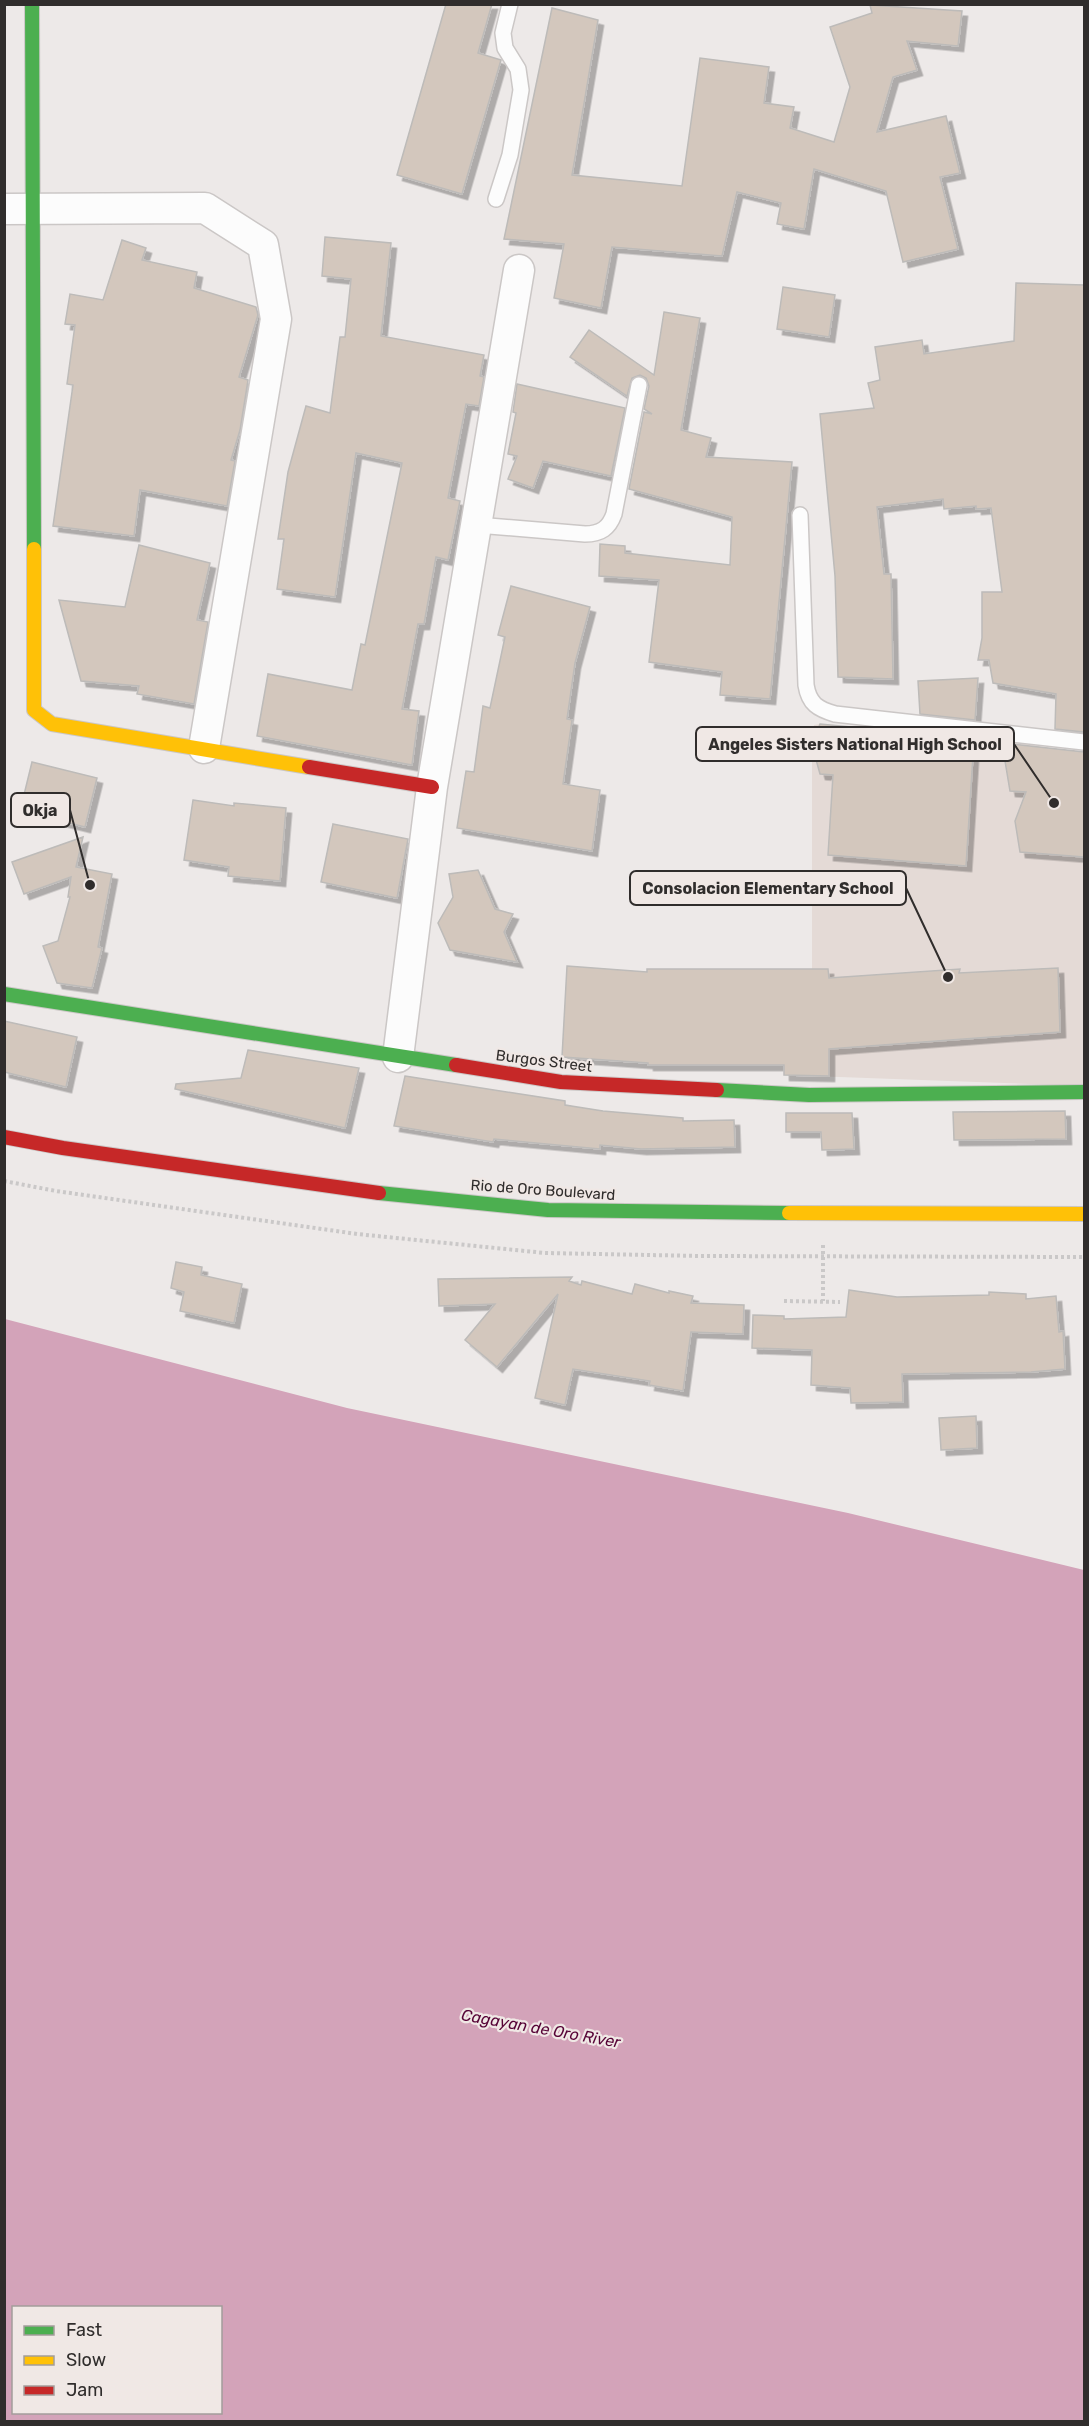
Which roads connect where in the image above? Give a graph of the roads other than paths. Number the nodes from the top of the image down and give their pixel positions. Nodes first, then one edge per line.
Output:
1 (32, 4) edge
2 (510, 4) edge
3 (496, 200) dead end
4 (18, 210) edge
5 (519, 270) dead end
6 (639, 385) dead end
7 (800, 515) dead end
8 (477, 525) junction
9 (1084, 742) edge
10 (204, 748) junction
11 (432, 787) junction
12 (4, 994) edge
13 (398, 1057) junction
14 (1084, 1092) edge
15 (4, 1137) edge
16 (1084, 1214) edge

1 - 4 street
2 - 3 lane
4 - 10 street
4 - 10 street
5 - 8 street
6 - 8 lane
7 - 9 lane
8 - 11 street
10 - 11 street
11 - 13 street
12 - 13 street, Burgos Street
13 - 14 street, Burgos Street
15 - 16 street, Rio de Oro Boulevard

